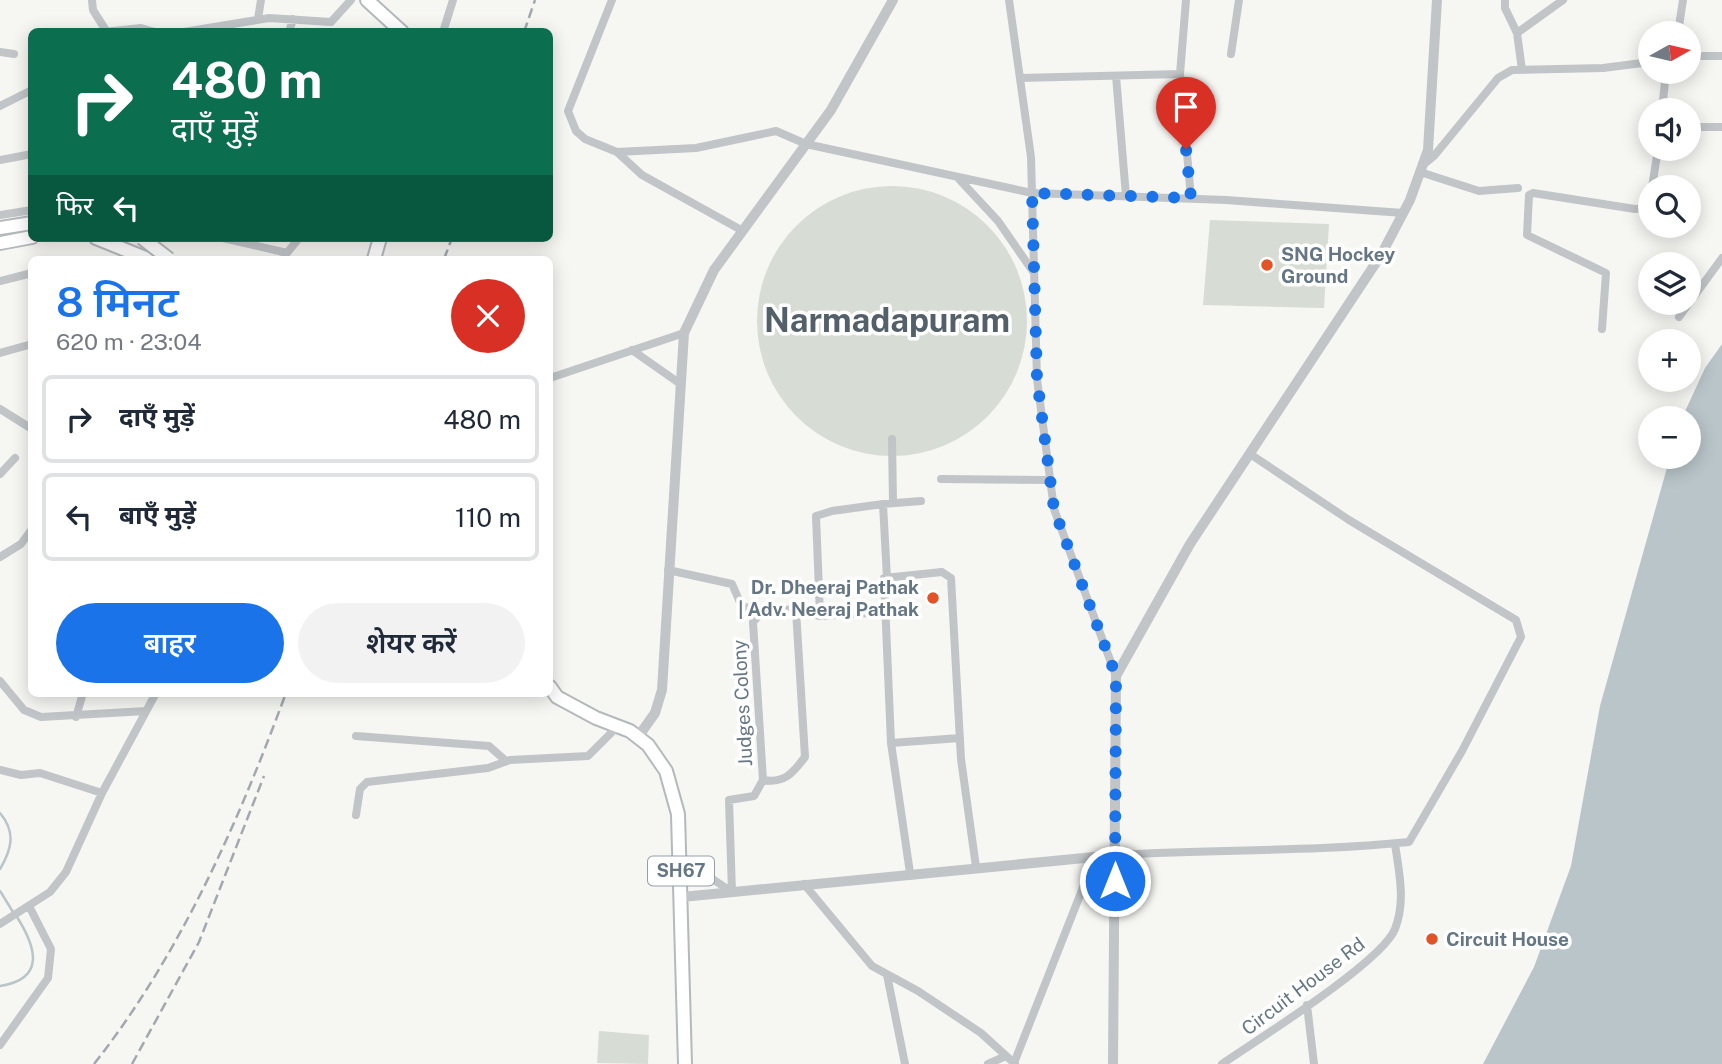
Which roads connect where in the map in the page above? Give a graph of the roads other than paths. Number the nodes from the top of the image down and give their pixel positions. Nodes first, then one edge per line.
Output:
1 (92, 0) edge
2 (261, 0) edge
3 (351, 0) edge
4 (367, 0) edge
5 (453, 0) edge
6 (612, 0) edge
7 (894, 0) edge
8 (1009, 0) edge
9 (1186, 0) edge
10 (1240, 0) edge
11 (1437, 0) edge
12 (1505, 0) edge
13 (1563, 0) edge
14 (1683, 0) edge
15 (258, 19) junction
16 (293, 19) junction
17 (320, 21) junction
18 (1680, 21) edge
19 (237, 22) junction
20 (389, 26) edge
21 (103, 28) edge
22 (205, 28) edge
23 (235, 28) edge
24 (290, 28) edge
25 (324, 28) edge
26 (444, 28) edge
27 (1517, 33) junction
28 (0, 52) edge
29 (14, 54) dead end
30 (1231, 54) dead end
31 (1701, 56) edge
32 (1722, 56) edge
33 (1638, 64) edge
34 (1522, 70) junction
35 (1181, 74) junction
36 (1116, 76) junction
37 (1020, 78) junction
38 (28, 92) edge
39 (0, 106) edge
40 (1701, 127) edge
41 (1722, 127) edge
42 (806, 144) junction
43 (617, 152) junction
44 (28, 155) edge
45 (0, 160) edge
46 (1422, 169) junction
47 (958, 177) junction
48 (1518, 188) dead end
49 (1032, 193) junction
50 (1126, 196) junction
51 (1191, 198) junction
52 (1638, 209) edge
53 (28, 211) edge
54 (1403, 213) junction
55 (0, 215) edge
56 (28, 224) edge
57 (0, 228) edge
58 (743, 231) junction
59 (28, 238) edge
60 (106, 242) edge
61 (150, 242) edge
62 (240, 242) edge
63 (296, 242) edge
64 (0, 243) edge
65 (141, 256) edge
66 (166, 256) edge
67 (1722, 258) edge
68 (28, 274) edge
69 (1034, 274) junction
70 (0, 281) edge
71 (1679, 317) dead end
72 (1602, 329) dead end
73 (684, 333) junction
74 (28, 345) edge
75 (632, 350) junction
76 (0, 353) edge
77 (553, 377) edge
78 (679, 383) junction
79 (0, 409) edge
80 (28, 426) edge
81 (891, 439) dead end
82 (1250, 454) junction
83 (15, 458) dead end
84 (0, 474) edge
85 (941, 479) dead end
86 (1050, 480) junction
87 (921, 501) dead end
88 (893, 503) junction
89 (883, 504) junction
90 (28, 535) edge
91 (0, 557) edge
92 (668, 570) junction
93 (887, 578) junction
94 (765, 609) junction
95 (796, 610) junction
96 (886, 612) junction
97 (820, 616) junction
98 (1116, 676) junction
99 (0, 681) edge
100 (553, 691) edge
101 (82, 697) edge
102 (154, 697) edge
103 (146, 712) junction
104 (76, 717) junction
105 (618, 726) junction
106 (356, 736) dead end
107 (638, 737) junction
108 (960, 738) junction
109 (891, 743) junction
110 (506, 761) junction
111 (0, 770) edge
112 (763, 780) junction
113 (102, 793) junction
114 (356, 815) dead end
115 (1395, 844) junction
116 (1115, 855) junction
117 (1095, 857) junction
118 (681, 858) junction
119 (976, 867) junction
120 (910, 873) junction
121 (804, 884) junction
122 (732, 892) junction
123 (682, 897) junction
124 (26, 908) junction
125 (3, 922) edge
126 (887, 975) junction
127 (1307, 1004) junction
128 (0, 1045) edge
129 (1006, 1056) junction
130 (685, 1064) edge
131 (905, 1064) edge
132 (988, 1064) edge
133 (1014, 1064) edge
134 (1113, 1064) edge
135 (1222, 1064) edge
136 (1314, 1064) edge

1 - 21 street
2 - 15 street
3 - 17 street
4 - 20 main road
5 - 26 street
6 - 43 street
7 - 42 street
8 - 37 street
9 - 35 street
10 - 30 street
11 - 46 street
12 - 27 street
13 - 27 street
14 - 18 street
15 - 16 street
15 - 19 street
16 - 17 street
16 - 24 street
17 - 25 street
19 - 22 street
19 - 23 street
27 - 34 street
28 - 29 street
31 - 32 street
33 - 34 street
34 - 46 street
35 - 36 street
35 - 51 street
36 - 37 street
36 - 50 street
37 - 49 street
38 - 39 street
40 - 41 street
42 - 43 street
42 - 47 street
42 - 58 street
43 - 58 street
44 - 45 street
46 - 48 street
46 - 54 street
47 - 49 street
47 - 69 street
49 - 50 street
49 - 69 street
50 - 51 street
51 - 54 street
52 - 72 street
53 - 55 street
54 - 82 street
56 - 57 main road
58 - 73 street
59 - 64 main road
60 - 65 main road
61 - 66 main road, bridge
62 - 63 street
67 - 71 street
68 - 70 street
69 - 86 street
73 - 75 street
73 - 78 street
74 - 76 street
75 - 77 street
75 - 78 street
78 - 92 street
79 - 80 street
81 - 88 street
82 - 98 street
82 - 115 street
83 - 84 street
85 - 86 street
86 - 98 street
87 - 88 street
88 - 89 street
89 - 93 street
89 - 97 street
90 - 91 street
92 - 94 street
92 - 107 street
93 - 96 street
93 - 108 street
94 - 95 street
94 - 112 street, Judges Colony
95 - 97 street
95 - 112 street, Judges Colony
96 - 97 street
96 - 109 street
98 - 116 street
99 - 104 street
100 - 105 main road, SH67
101 - 104 street
102 - 103 street
103 - 104 street
103 - 113 street
105 - 107 main road, SH67
105 - 110 street
106 - 110 street
107 - 118 main road, SH67
108 - 109 street
108 - 119 street
109 - 120 street
110 - 114 street
111 - 113 street
112 - 122 street, Judges Colony
113 - 124 street
115 - 116 street
115 - 127 street, Circuit House Rd
116 - 117 street
116 - 134 street
117 - 119 street
117 - 133 street
118 - 122 street
118 - 123 main road, SH67
119 - 120 street
120 - 121 street
121 - 122 street
121 - 126 street
122 - 123 street
123 - 130 main road, SH67
124 - 125 street
124 - 128 street
126 - 129 street
126 - 131 street
127 - 135 street, Circuit House Rd
127 - 136 street
129 - 132 street
129 - 133 street

